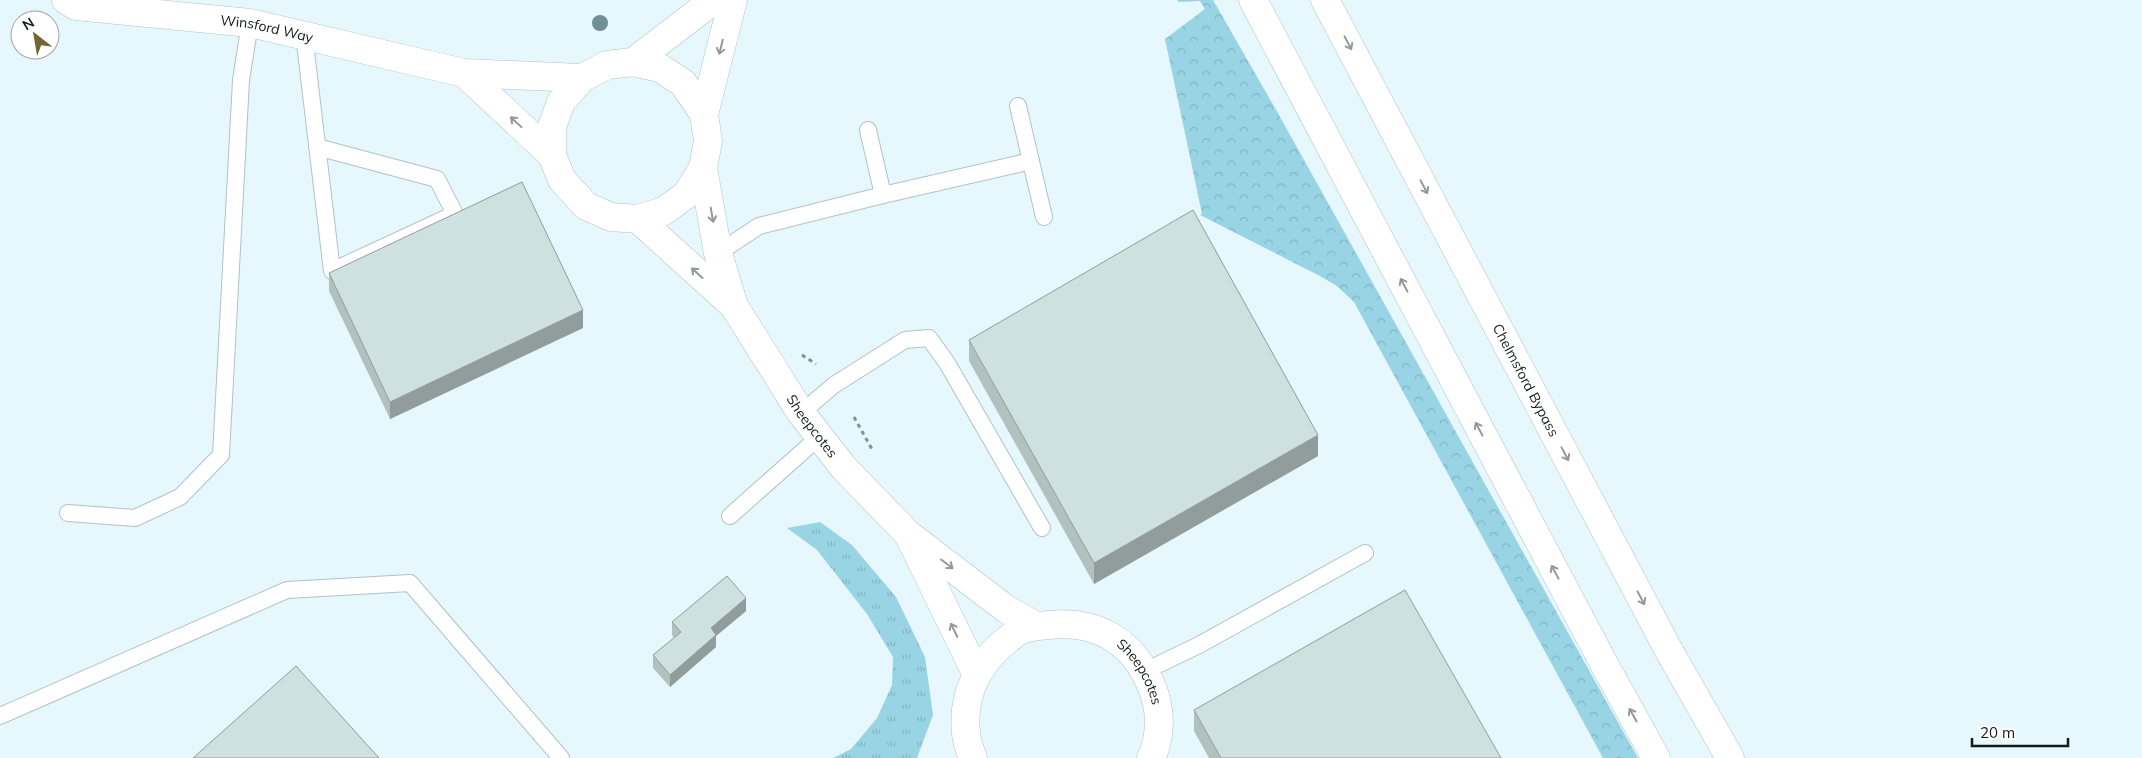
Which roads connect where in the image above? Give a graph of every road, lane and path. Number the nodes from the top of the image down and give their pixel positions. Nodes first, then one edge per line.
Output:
1 (66, 0) edge
2 (714, 0) edge
3 (732, 0) edge
4 (1253, 0) edge
5 (1325, 0) edge
6 (250, 23) junction
7 (304, 35) junction
8 (633, 62) junction
9 (464, 73) junction
10 (582, 78) junction
11 (1018, 106) dead end
12 (704, 114) junction
13 (868, 130) dead end
14 (317, 147) junction
15 (552, 155) junction
16 (1032, 161) junction
17 (703, 168) junction
18 (882, 195) junction
19 (1044, 217) dead end
20 (638, 219) junction
21 (718, 253) junction
22 (734, 306) junction
23 (800, 353) dead end
24 (816, 364) dead end
25 (801, 413) junction
26 (854, 417) dead end
27 (819, 437) junction
28 (873, 452) dead end
29 (68, 513) dead end
30 (730, 516) dead end
31 (1042, 528) dead end
32 (908, 534) junction
33 (1365, 553) dead end
34 (1036, 626) junction
35 (1145, 671) junction
36 (976, 673) junction
37 (0, 716) edge
38 (562, 758) edge
39 (973, 758) edge
40 (1151, 758) edge
41 (1656, 758) edge
42 (1730, 758) edge

1 - 6 main road, Winsford Way
2 - 8 main road
3 -> 12 main road, Winsford Way
41 -> 4 main road
5 -> 42 main road, Chelmsford Bypass
6 - 7 main road, Winsford Way
6 - 29 lane
7 - 9 main road, Winsford Way
7 - 14 lane
8 - 10 main road, Winsford Way
8 - 12 main road, Winsford Way
9 - 10 main road, Winsford Way
15 -> 9 main road, Winsford Way
10 - 15 main road, Winsford Way
11 - 16 lane
12 - 17 main road, Winsford Way
13 - 18 lane
14 - 14 lane
15 - 20 main road, Winsford Way
16 - 18 lane
16 - 19 lane
17 - 20 main road, Winsford Way
17 -> 21 main road, Sheepcotes
18 - 21 lane
22 -> 20 main road, Sheepcotes
21 - 22 main road, Sheepcotes
22 - 25 main road, Sheepcotes
23 - 24 path
25 - 27 main road, Sheepcotes
25 - 31 lane
26 - 28 path
27 - 30 lane
27 - 32 main road, Sheepcotes
32 -> 34 main road, Sheepcotes
36 -> 32 main road, Sheepcotes
33 - 35 lane
34 - 35 main road, Sheepcotes
34 - 36 main road, Sheepcotes
35 - 40 main road, Sheepcotes
36 - 39 main road, Sheepcotes
37 - 38 lane

